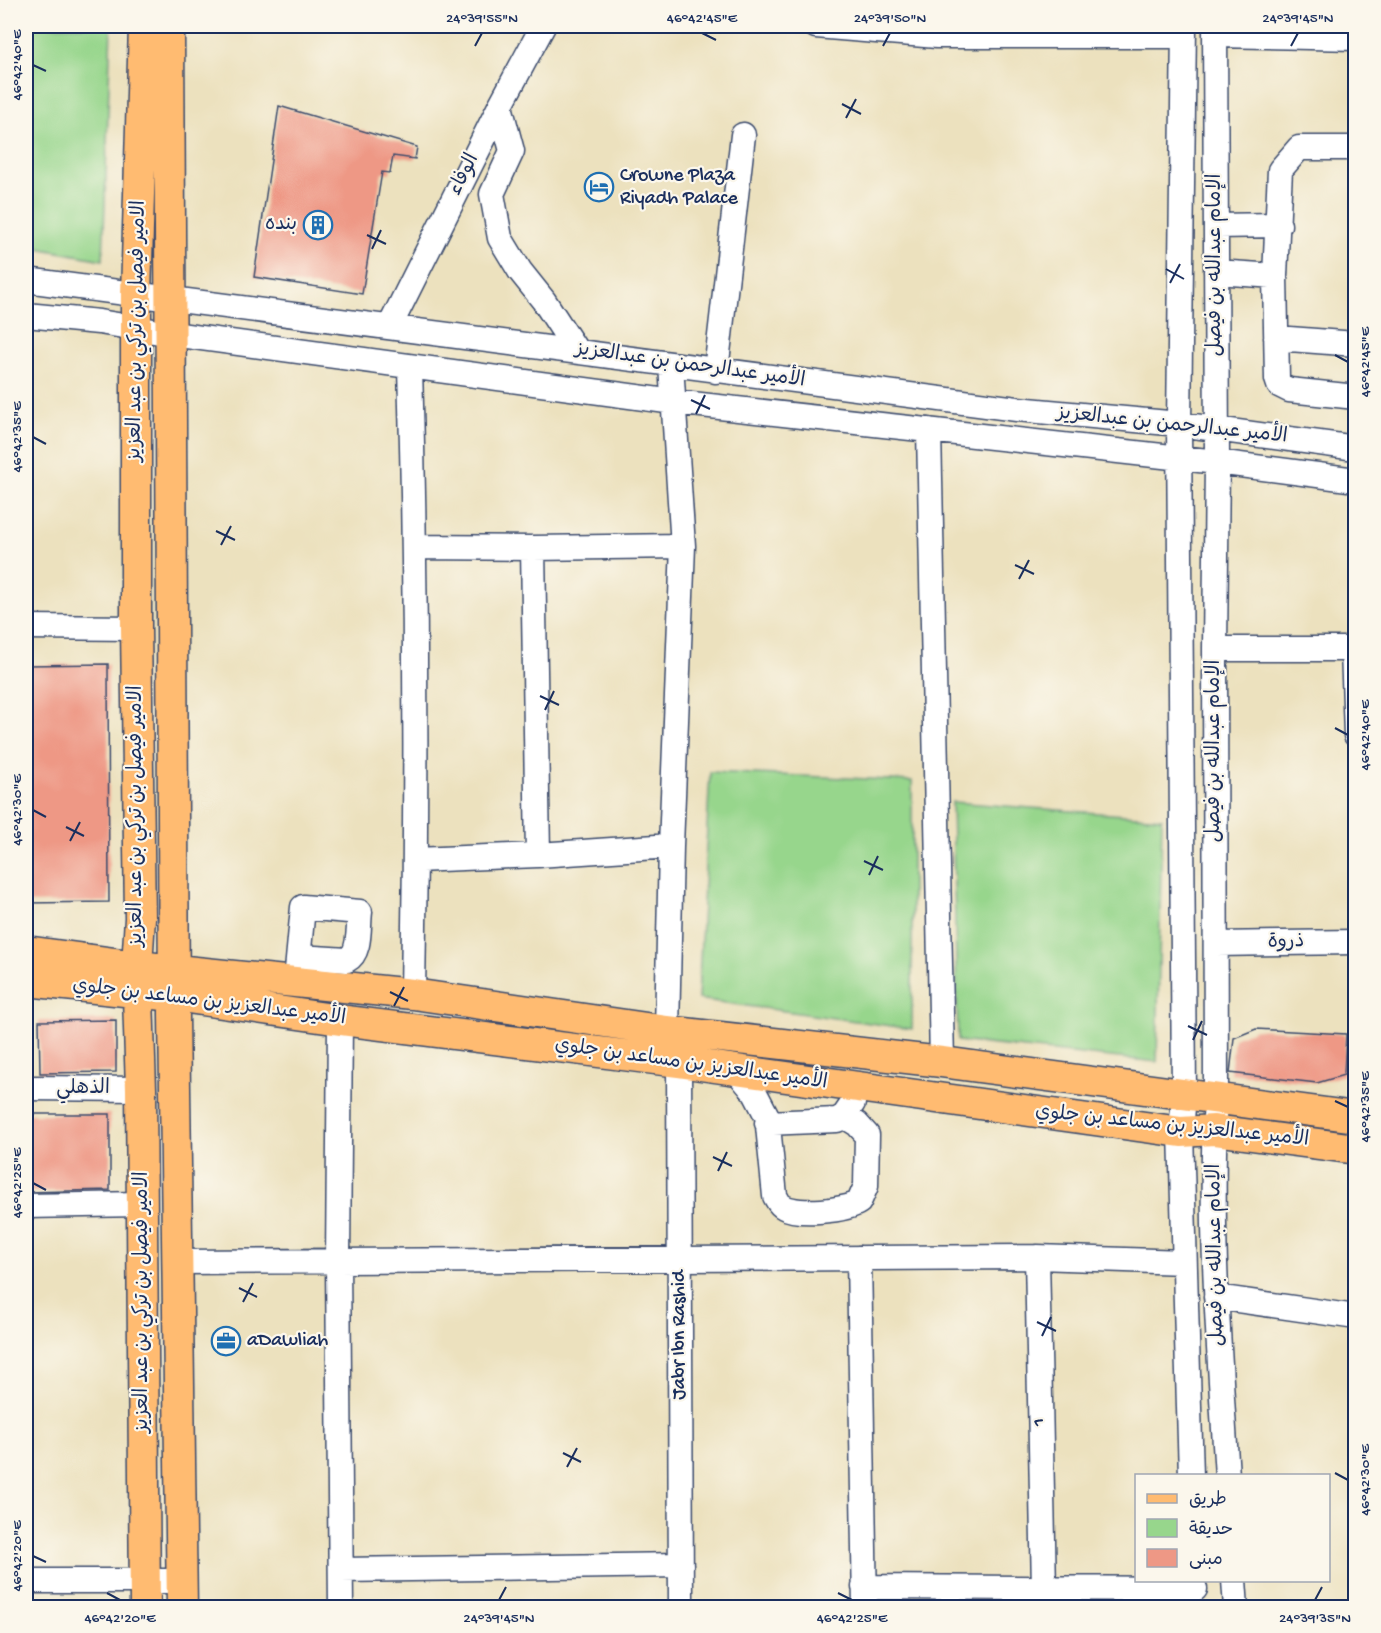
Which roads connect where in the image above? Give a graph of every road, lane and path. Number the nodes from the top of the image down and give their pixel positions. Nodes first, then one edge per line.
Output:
1 (144, 26) edge
2 (169, 26) edge
3 (543, 26) edge
4 (816, 26) edge
5 (1215, 30) edge
6 (929, 31) edge
7 (1055, 31) edge
8 (1184, 31) edge
9 (1356, 38) edge
10 (500, 106) junction
11 (742, 135) dead end
12 (1356, 148) edge
13 (1279, 225) junction
14 (1216, 226) junction
15 (1216, 272) junction
16 (1275, 276) junction
17 (26, 280) edge
18 (136, 295) junction
19 (172, 299) junction
20 (26, 315) edge
21 (390, 326) junction
22 (136, 328) junction
23 (172, 334) junction
24 (1276, 338) junction
25 (1356, 344) edge
26 (576, 350) junction
27 (671, 365) junction
28 (410, 367) junction
29 (716, 371) junction
30 (1356, 396) edge
31 (674, 402) junction
32 (1179, 424) junction
33 (1217, 429) junction
34 (929, 430) junction
35 (1356, 448) edge
36 (1179, 459) junction
37 (1217, 462) junction
38 (1356, 480) edge
39 (683, 546) junction
40 (415, 547) junction
41 (533, 548) junction
42 (26, 627) edge
43 (136, 628) junction
44 (1354, 649) edge
45 (1215, 650) junction
46 (1356, 735) edge
47 (1215, 737) junction
48 (1181, 741) junction
49 (1215, 818) junction
50 (1181, 823) junction
51 (671, 846) junction
52 (538, 855) junction
53 (416, 860) junction
54 (1356, 942) edge
55 (1216, 944) junction
56 (26, 951) edge
57 (138, 980) junction
58 (26, 981) edge
59 (174, 983) junction
60 (413, 994) junction
61 (340, 1020) junction
62 (667, 1031) junction
63 (678, 1062) junction
64 (942, 1062) junction
65 (736, 1070) junction
66 (26, 1088) edge
67 (861, 1088) junction
68 (141, 1089) junction
69 (1184, 1095) junction
70 (1216, 1097) junction
71 (844, 1116) junction
72 (1356, 1117) edge
73 (767, 1123) junction
74 (1214, 1130) junction
75 (1181, 1132) junction
76 (1356, 1149) edge
77 (142, 1204) junction
78 (26, 1206) edge
79 (1037, 1257) junction
80 (859, 1258) junction
81 (680, 1259) junction
82 (339, 1261) junction
83 (178, 1262) junction
84 (1184, 1262) junction
85 (1216, 1297) junction
86 (1356, 1317) edge
87 (1191, 1474) edge
88 (1227, 1474) edge
89 (681, 1565) junction
90 (341, 1570) junction
91 (26, 1581) edge
92 (1234, 1582) edge
93 (1044, 1588) junction
94 (1196, 1592) edge
95 (145, 1594) edge
96 (182, 1594) edge
97 (865, 1597) edge
98 (341, 1608) edge
99 (681, 1608) edge
100 (1236, 1608) edge

1 - 18 main road, الامير فيصل بن تركي بن عبد العزيز
2 - 19 main road, الامير فيصل بن تركي بن عبد العزيز
3 - 10 street, الوفاء
4 - 6 street
5 - 9 street
5 - 14 street, الإمام عبدالله بن فيصل
6 - 7 street
7 - 8 street
8 - 32 street, الإمام عبدالله بن فيصل
10 - 21 street, الوفاء
10 - 26 street
11 - 29 street
12 - 13 street
13 - 14 street
13 - 16 street
14 - 15 street, الإمام عبدالله بن فيصل
15 - 16 street
15 - 33 street, الإمام عبدالله بن فيصل
16 - 24 street
17 - 18 street, الأمير عبدالرحمن بن عبدالعزيز
18 - 19 street, الأمير عبدالرحمن بن عبدالعزيز
18 - 22 main road, الامير فيصل بن تركي بن عبد العزيز
19 - 21 street, الأمير عبدالرحمن بن عبدالعزيز
19 - 23 main road, الامير فيصل بن تركي بن عبد العزيز
20 - 22 street, الأمير عبدالرحمن بن عبدالعزيز
21 - 26 street, الأمير عبدالرحمن بن عبدالعزيز
22 - 23 street, الأمير عبدالرحمن بن عبدالعزيز
22 - 43 main road, الامير فيصل بن تركي بن عبد العزيز
23 - 28 street, الأمير عبدالرحمن بن عبدالعزيز
23 - 59 main road, الامير فيصل بن تركي بن عبد العزيز
24 - 25 street
24 - 30 street
26 - 27 street, الأمير عبدالرحمن بن عبدالعزيز
27 - 29 street, الأمير عبدالرحمن بن عبدالعزيز
27 - 31 street
28 - 31 street, الأمير عبدالرحمن بن عبدالعزيز
28 - 40 street
29 - 32 street, الأمير عبدالرحمن بن عبدالعزيز
31 - 34 street, الأمير عبدالرحمن بن عبدالعزيز
31 - 39 street
32 - 33 street, الأمير عبدالرحمن بن عبدالعزيز
32 - 36 street, الإمام عبدالله بن فيصل
33 - 35 street, الأمير عبدالرحمن بن عبدالعزيز
33 - 37 street, الإمام عبدالله بن فيصل
34 - 36 street, الأمير عبدالرحمن بن عبدالعزيز
34 - 64 street
36 - 37 street, الأمير عبدالرحمن بن عبدالعزيز
36 - 48 street, الإمام عبدالله بن فيصل
37 - 38 street, الأمير عبدالرحمن بن عبدالعزيز
37 - 45 street, الإمام عبدالله بن فيصل
39 - 41 street
39 - 51 street
40 - 41 street
40 - 53 street
41 - 52 street
42 - 43 street
43 - 57 main road, الامير فيصل بن تركي بن عبد العزيز
44 - 45 street
44 - 46 street
45 - 47 street, الإمام عبدالله بن فيصل
47 - 48 street
47 - 49 street, الإمام عبدالله بن فيصل
48 - 50 street, الإمام عبدالله بن فيصل
49 - 50 street
49 - 55 street, الإمام عبدالله بن فيصل
50 - 69 street, الإمام عبدالله بن فيصل
51 - 52 street
51 - 62 street
52 - 53 street
53 - 60 street
54 - 55 street, ذروة
55 - 70 street, الإمام عبدالله بن فيصل
56 - 57 main road, الأمير عبدالعزيز بن مساعد بن جلوي
57 - 58 main road, الأمير عبدالعزيز بن مساعد بن جلوي
57 - 59 main road, الأمير عبدالعزيز بن مساعد بن جلوي
57 - 68 main road, الامير فيصل بن تركي بن عبد العزيز
59 - 60 main road, الأمير عبدالعزيز بن مساعد بن جلوي
59 - 61 main road, الأمير عبدالعزيز بن مساعد بن جلوي
59 - 83 main road, الامير فيصل بن تركي بن عبد العزيز
60 - 62 main road, الأمير عبدالعزيز بن مساعد بن جلوي
61 - 63 main road, الأمير عبدالعزيز بن مساعد بن جلوي
61 - 82 street
62 - 64 main road, الأمير عبدالعزيز بن مساعد بن جلوي
63 - 65 main road, الأمير عبدالعزيز بن مساعد بن جلوي
63 - 81 street, Jabr Ibn Rashid
64 - 69 main road, الأمير عبدالعزيز بن مساعد بن جلوي
65 - 67 main road, الأمير عبدالعزيز بن مساعد بن جلوي
65 - 73 street
66 - 68 street, الذهلي
67 - 71 street
67 - 75 main road, الأمير عبدالعزيز بن مساعد بن جلوي
68 - 77 main road, الامير فيصل بن تركي بن عبد العزيز
69 - 70 main road, الأمير عبدالعزيز بن مساعد بن جلوي
69 - 75 street, الإمام عبدالله بن فيصل
70 - 72 main road, الأمير عبدالعزيز بن مساعد بن جلوي
70 - 74 street, الإمام عبدالله بن فيصل
71 - 73 street
71 - 73 street
74 - 75 main road, الأمير عبدالعزيز بن مساعد بن جلوي
74 - 76 main road, الأمير عبدالعزيز بن مساعد بن جلوي
74 - 85 street, الإمام عبدالله بن فيصل
75 - 84 street, الإمام عبدالله بن فيصل
77 - 78 street
77 - 95 main road, الامير فيصل بن تركي بن عبد العزيز
79 - 80 street
79 - 84 street
79 - 93 street, 1
80 - 81 street
80 - 97 street
81 - 82 street
81 - 89 street, Jabr Ibn Rashid
82 - 83 street
82 - 90 street
83 - 96 main road, الامير فيصل بن تركي بن عبد العزيز
84 - 87 street, الإمام عبدالله بن فيصل
85 - 86 street
85 - 88 street, الإمام عبدالله بن فيصل
89 - 90 street
89 - 99 street, Jabr Ibn Rashid
90 - 98 street
91 - 95 street
92 - 100 street
93 - 94 street
93 - 97 street
95 - 96 street

